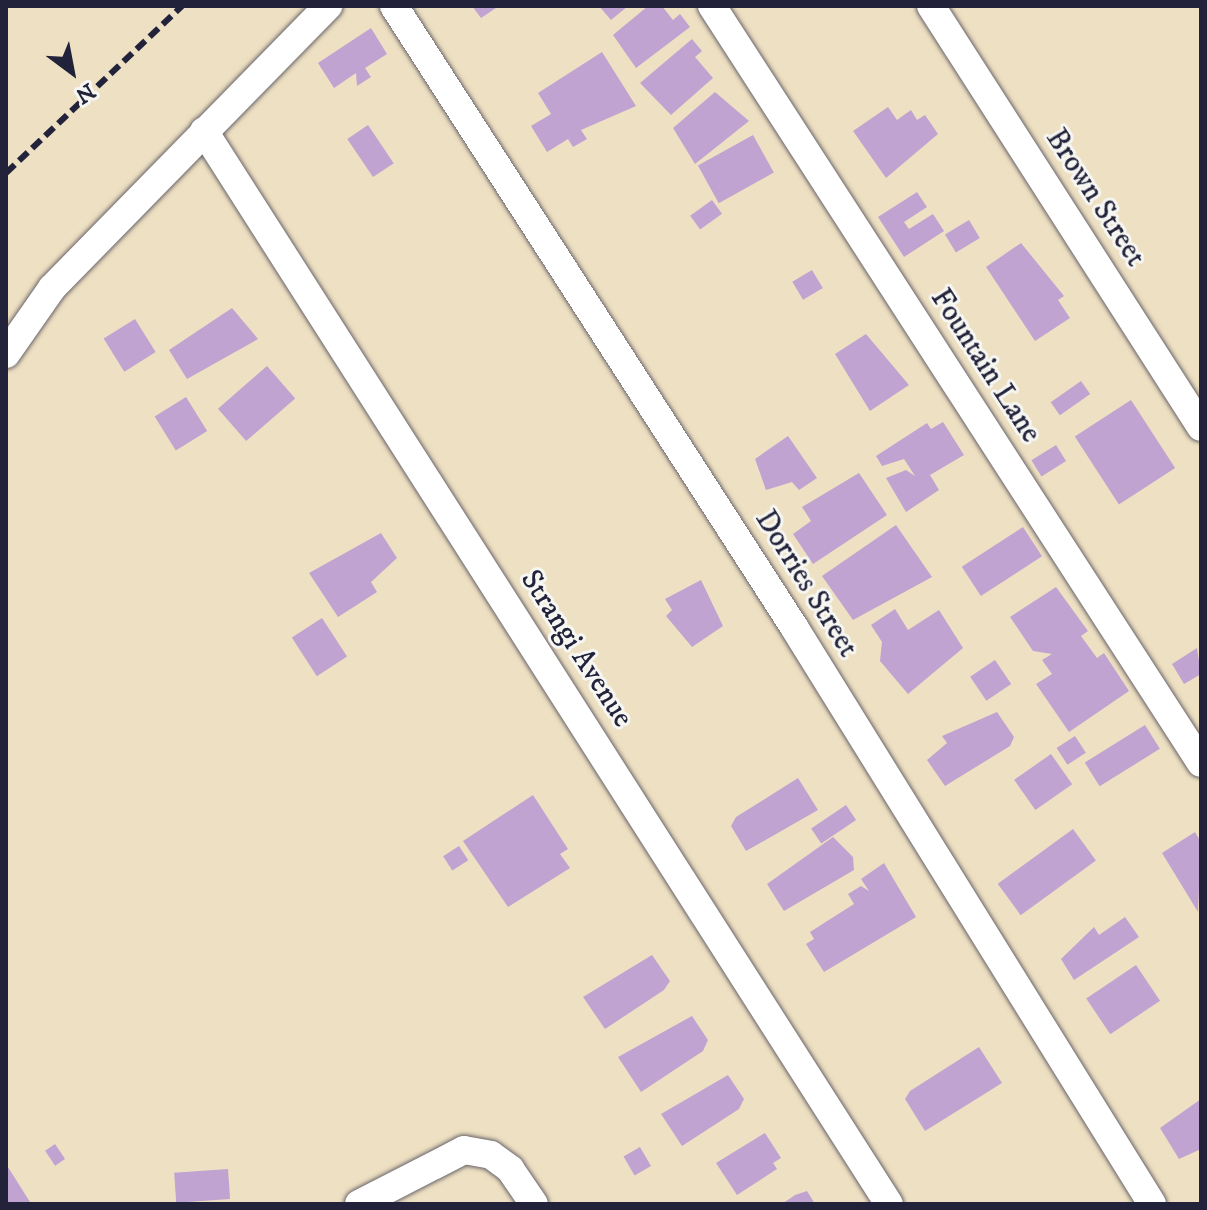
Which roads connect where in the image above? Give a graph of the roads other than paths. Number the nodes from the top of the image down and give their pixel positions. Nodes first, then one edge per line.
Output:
1 (328, 6) edge
2 (394, 6) edge
3 (712, 6) edge
4 (931, 6) edge
5 (204, 131) junction
6 (6, 354) edge
7 (1201, 427) edge
8 (1201, 763) edge
9 (359, 1204) edge
10 (534, 1204) edge
11 (889, 1204) edge
12 (1152, 1204) edge

1 - 5 street
2 - 12 street, Dorries Street
3 - 8 street, Fountain Lane
4 - 7 street, Brown Street
5 - 6 street
5 - 11 street, Strangi Avenue
9 - 10 street

